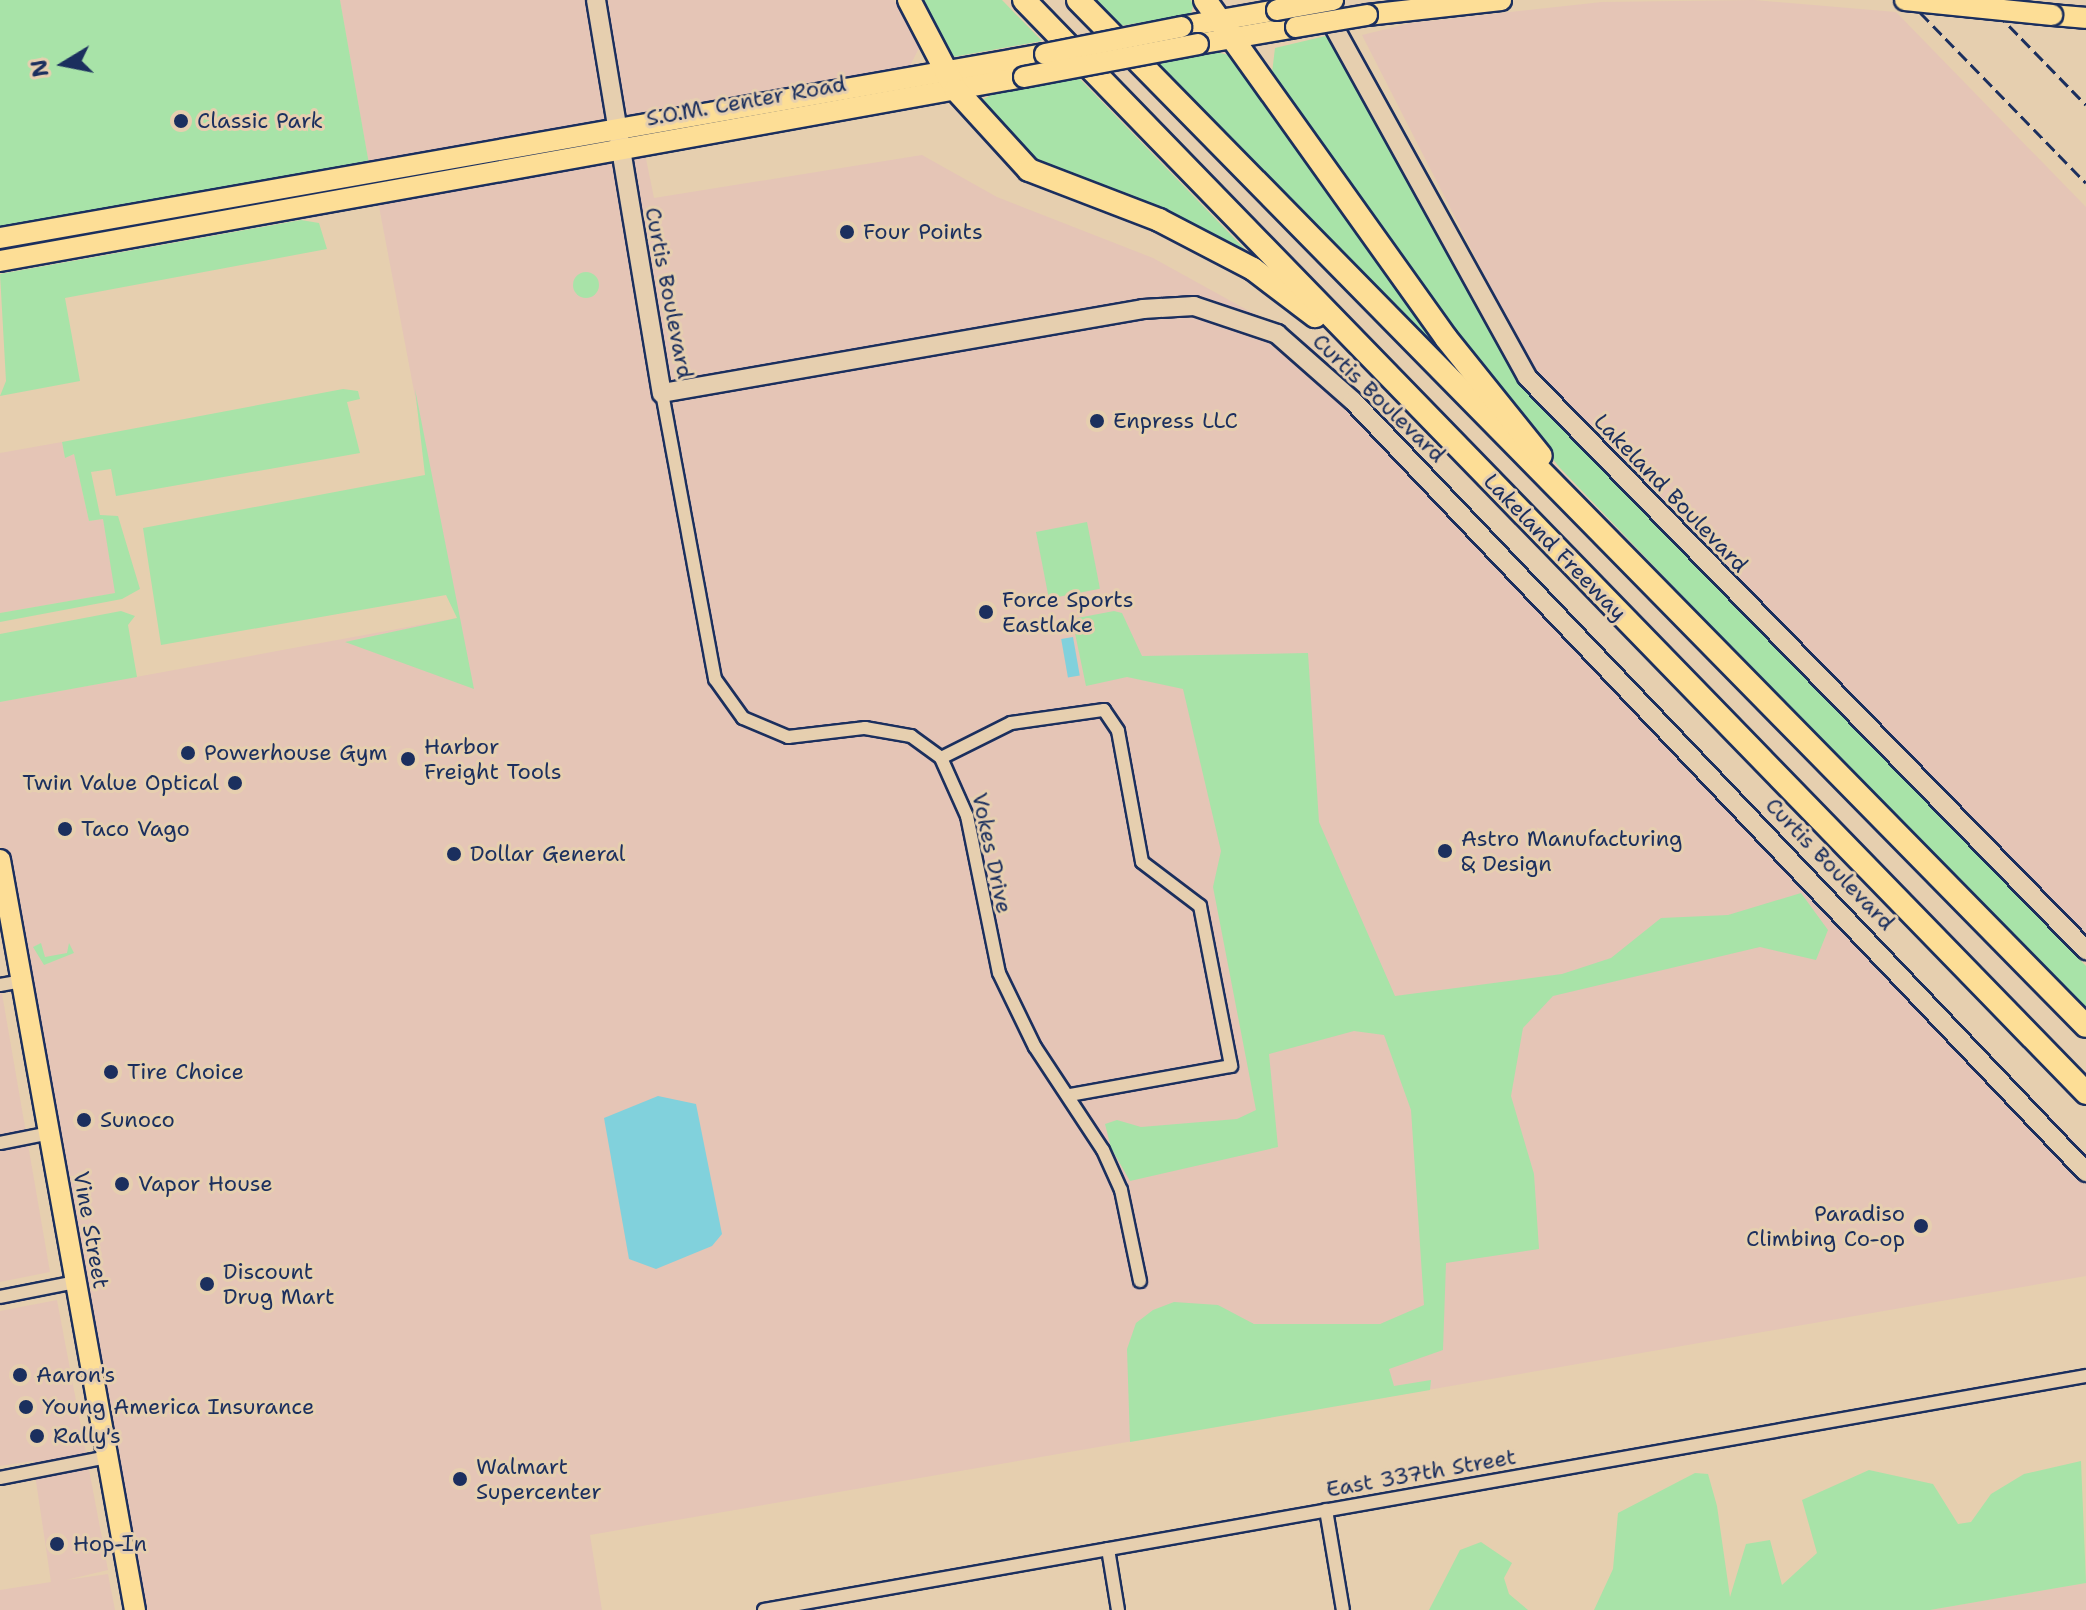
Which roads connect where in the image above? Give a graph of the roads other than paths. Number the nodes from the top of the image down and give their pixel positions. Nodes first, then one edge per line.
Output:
1 (596, 0) edge
2 (909, 0) edge
3 (1024, 0) edge
4 (1078, 0) edge
5 (1205, 0) edge
6 (1314, 0) edge
7 (1333, 0) edge
8 (1501, 0) edge
9 (1905, 0) edge
10 (2086, 18) edge
11 (1220, 20) junction
12 (1235, 38) junction
13 (952, 81) junction
14 (615, 139) junction
15 (0, 238) edge
16 (0, 261) edge
17 (1373, 360) junction
18 (662, 393) junction
19 (1591, 527) junction
20 (941, 758) junction
21 (0, 860) edge
22 (2086, 950) edge
23 (22, 981) junction
24 (0, 985) edge
25 (2086, 1026) edge
26 (2086, 1093) edge
27 (1070, 1095) junction
28 (50, 1133) junction
29 (0, 1143) edge
30 (2086, 1172) edge
31 (1140, 1281) dead end
32 (76, 1282) junction
33 (0, 1297) edge
34 (2086, 1376) edge
35 (107, 1457) junction
36 (0, 1478) edge
37 (1326, 1510) junction
38 (1108, 1549) junction
39 (135, 1610) edge
40 (764, 1610) edge
41 (1118, 1610) edge
42 (1343, 1610) edge

1 - 14 street, Curtis Boulevard
2 - 13 highway
3 - 17 highway, Lakeland Freeway
4 - 19 highway, Lakeland Freeway
5 - 11 highway
6 - 22 street, Lakeland Boulevard
7 - 11 main road, S.O.M. Center Road, bridge
8 - 12 main road, S.O.M. Center Road, bridge
9 - 10 main road, bridge
11 - 12 highway
11 - 13 main road, S.O.M. Center Road, bridge
12 - 13 main road, S.O.M. Center Road, bridge
12 - 19 highway
13 - 14 main road, S.O.M. Center Road
13 - 17 highway
14 - 15 main road, S.O.M. Center Road
14 - 16 main road, S.O.M. Center Road
14 - 18 street, Curtis Boulevard
17 - 26 highway, Lakeland Freeway
18 - 20 street
18 - 30 street, Curtis Boulevard
19 - 25 highway, Lakeland Freeway
20 - 27 street, Vokes Drive
20 - 27 street
21 - 23 main road, Vine Street
23 - 24 street
23 - 28 main road, Vine Street
27 - 31 street, Vokes Drive
28 - 29 street
28 - 32 main road, Vine Street
32 - 33 street
32 - 35 main road, Vine Street
34 - 37 street, East 337th Street
35 - 36 street
35 - 39 main road, Vine Street
37 - 38 street, East 337th Street
37 - 42 street
38 - 40 street, East 337th Street
38 - 41 street

